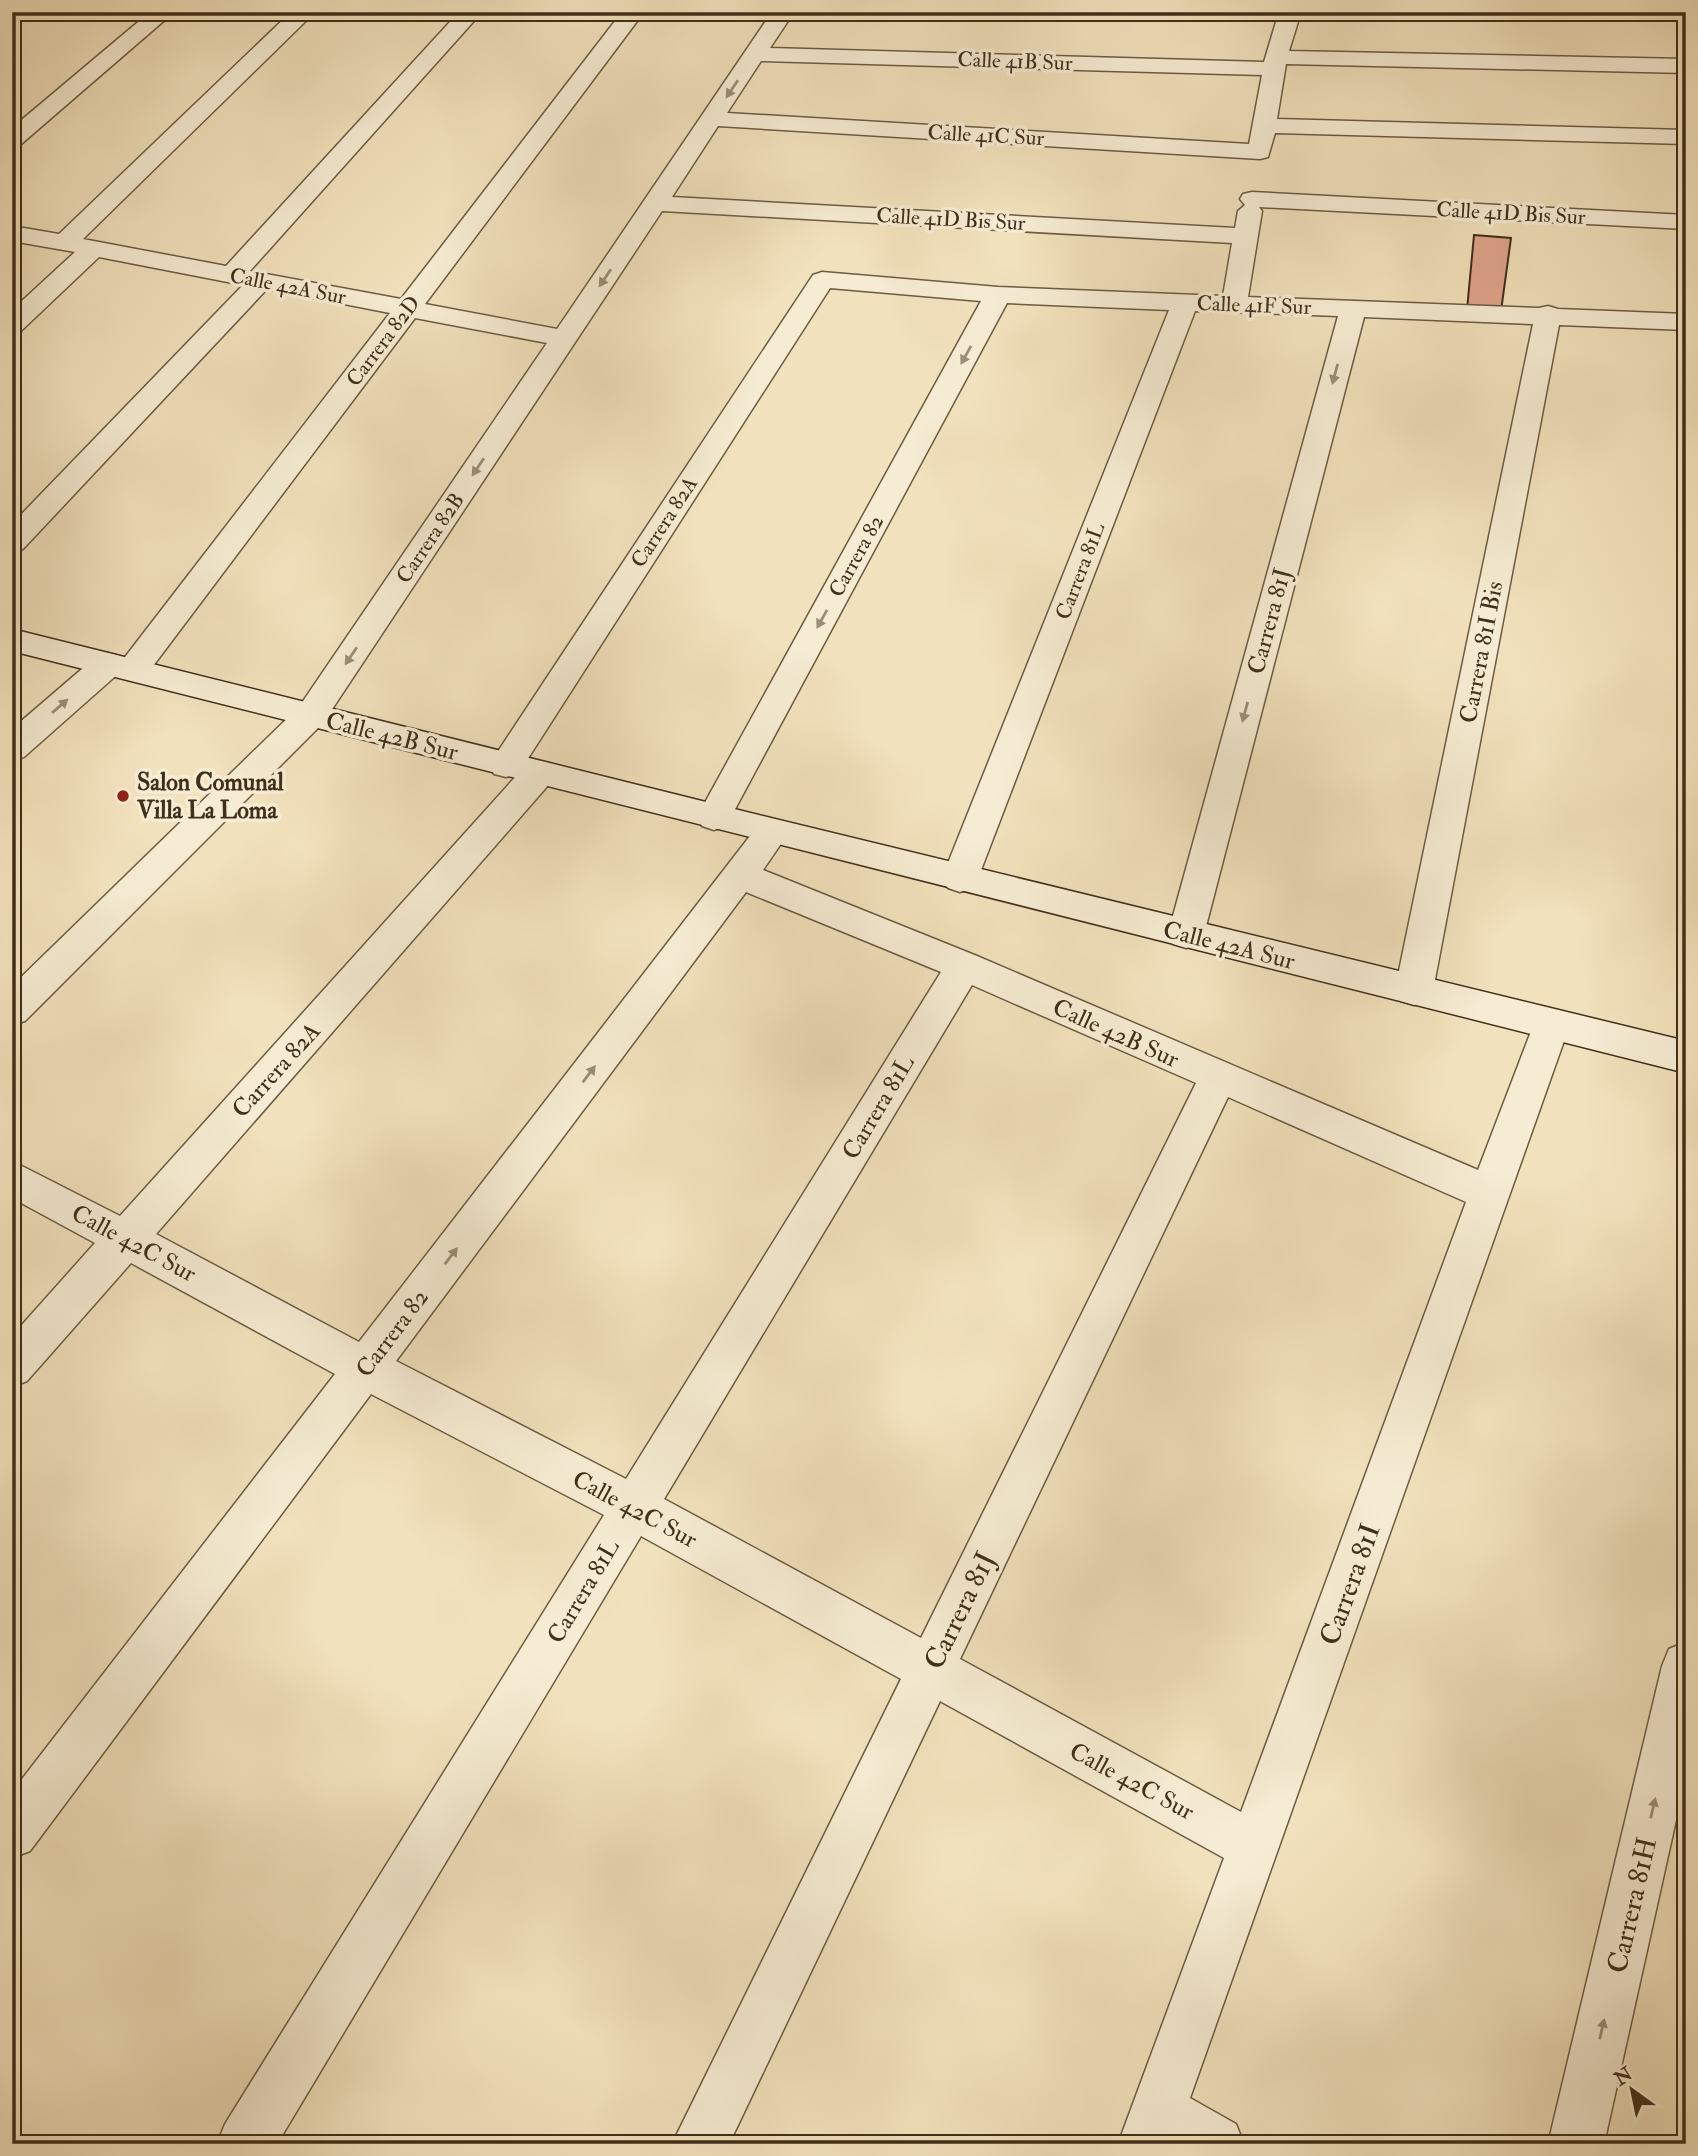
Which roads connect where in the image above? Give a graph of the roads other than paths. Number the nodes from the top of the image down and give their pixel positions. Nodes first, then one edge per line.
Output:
1 (163, 12) edge
2 (304, 12) edge
3 (471, 12) edge
4 (633, 12) edge
5 (783, 12) edge
6 (1290, 12) edge
7 (756, 54) junction
8 (1275, 63) junction
9 (1686, 66) edge
10 (712, 119) junction
11 (1264, 126) junction
12 (1686, 137) edge
13 (12, 141) edge
14 (1260, 152) junction
15 (1252, 199) junction
16 (655, 203) junction
17 (1686, 222) edge
18 (12, 233) edge
19 (1246, 236) junction
20 (64, 243) junction
21 (93, 249) junction
22 (232, 275) junction
23 (822, 280) joint
24 (261, 281) junction
25 (998, 295) junction
26 (1185, 303) junction
27 (1234, 305) junction
28 (408, 308) junction
29 (1353, 308) junction
30 (1548, 314) junction
31 (1686, 322) edge
32 (12, 325) edge
33 (564, 338) junction
34 (12, 541) edge
35 (12, 640) edge
36 (121, 667) junction
37 (311, 715) junction
38 (12, 748) edge
39 (523, 769) junction
40 (714, 817) junction
41 (772, 832) junction
42 (740, 875) junction
43 (960, 878) junction
44 (1186, 934) junction
45 (964, 966) junction
46 (1414, 990) junction
47 (12, 1010) edge
48 (1551, 1024) junction
49 (1686, 1057) edge
50 (1218, 1077) junction
51 (12, 1178) edge
52 (1491, 1194) junction
53 (125, 1239) junction
54 (12, 1367) edge
55 (365, 1368) junction
56 (634, 1507) junction
57 (1686, 1666) edge
58 (929, 1671) junction
59 (12, 1833) edge
60 (1254, 1847) junction
61 (1152, 2127) edge
62 (244, 2144) edge
63 (700, 2144) edge
64 (1216, 2144) edge
65 (1576, 2144) edge

1 - 13 street
2 - 20 street
3 - 22 street
4 - 28 street, Carrera 82D
5 - 7 street, Carrera 82B
6 - 8 street
7 - 8 street, Calle 41B Sur
7 -> 10 street, Carrera 82B
8 - 9 street, Calle 41B Sur
8 - 11 street
10 - 14 street, Calle 41C Sur
10 - 16 street, Carrera 82B
11 - 12 street
11 - 14 street
14 - 15 street
15 - 17 street, Calle 41D Bis Sur
15 - 19 street
16 - 19 street, Calle 41D Bis Sur
16 -> 33 street, Carrera 82B
18 - 20 street, Calle 42A Sur
19 - 27 street
20 - 21 street, Calle 42A Sur
21 - 22 street, Calle 42A Sur
21 - 32 street
22 - 24 street, Calle 42A Sur
23 - 25 street, Calle 41F Sur
23 - 39 street, Carrera 82A
24 - 28 street, Calle 42A Sur
24 - 34 street
25 - 26 street, Calle 41F Sur
25 -> 40 street, Carrera 82
26 - 27 street, Calle 41F Sur
26 - 43 street, Carrera 81L
27 - 29 street, Calle 41F Sur
28 - 33 street, Calle 42A Sur
28 - 36 street, Carrera 82D
29 - 30 street, Calle 41F Sur
29 -> 44 street, Carrera 81J
30 - 31 street, Calle 41F Sur
30 - 46 street, Carrera 81I Bis
33 -> 37 street, Carrera 82B
35 - 36 street, Calle 42B Sur
36 - 37 street, Calle 42B Sur
38 -> 36 street, Carrera 82D
37 - 39 street, Calle 42B Sur
37 - 47 street, Carrera 82B
39 - 40 street, Calle 42B Sur
39 - 53 street, Carrera 82A
40 - 41 street, Calle 42B Sur
41 - 42 street, Carrera 82
41 - 43 street, Calle 42A Sur
42 - 45 street, Calle 42B Sur
55 -> 42 street, Carrera 82
43 - 44 street, Calle 42A Sur
44 - 46 street, Calle 42A Sur
45 - 50 street, Calle 42B Sur
45 - 56 street, Carrera 81L
46 - 48 street, Calle 42A Sur
48 - 49 street, Calle 42A Sur
48 - 52 street, Carrera 81I
50 - 52 street, Calle 42B Sur
50 - 58 street, Carrera 81J
51 - 53 street, Calle 42C Sur
52 - 60 street, Carrera 81I
53 - 54 street, Carrera 82A
53 - 55 street, Calle 42C Sur
55 - 56 street, Calle 42C Sur
55 - 59 street, Carrera 82
56 - 58 street, Calle 42C Sur
56 - 62 street, Carrera 81L
65 -> 57 street, Carrera 81H
58 - 60 street, Calle 42C Sur
58 - 63 street, Carrera 81J
60 - 61 street, Carrera 81I
61 - 64 street

